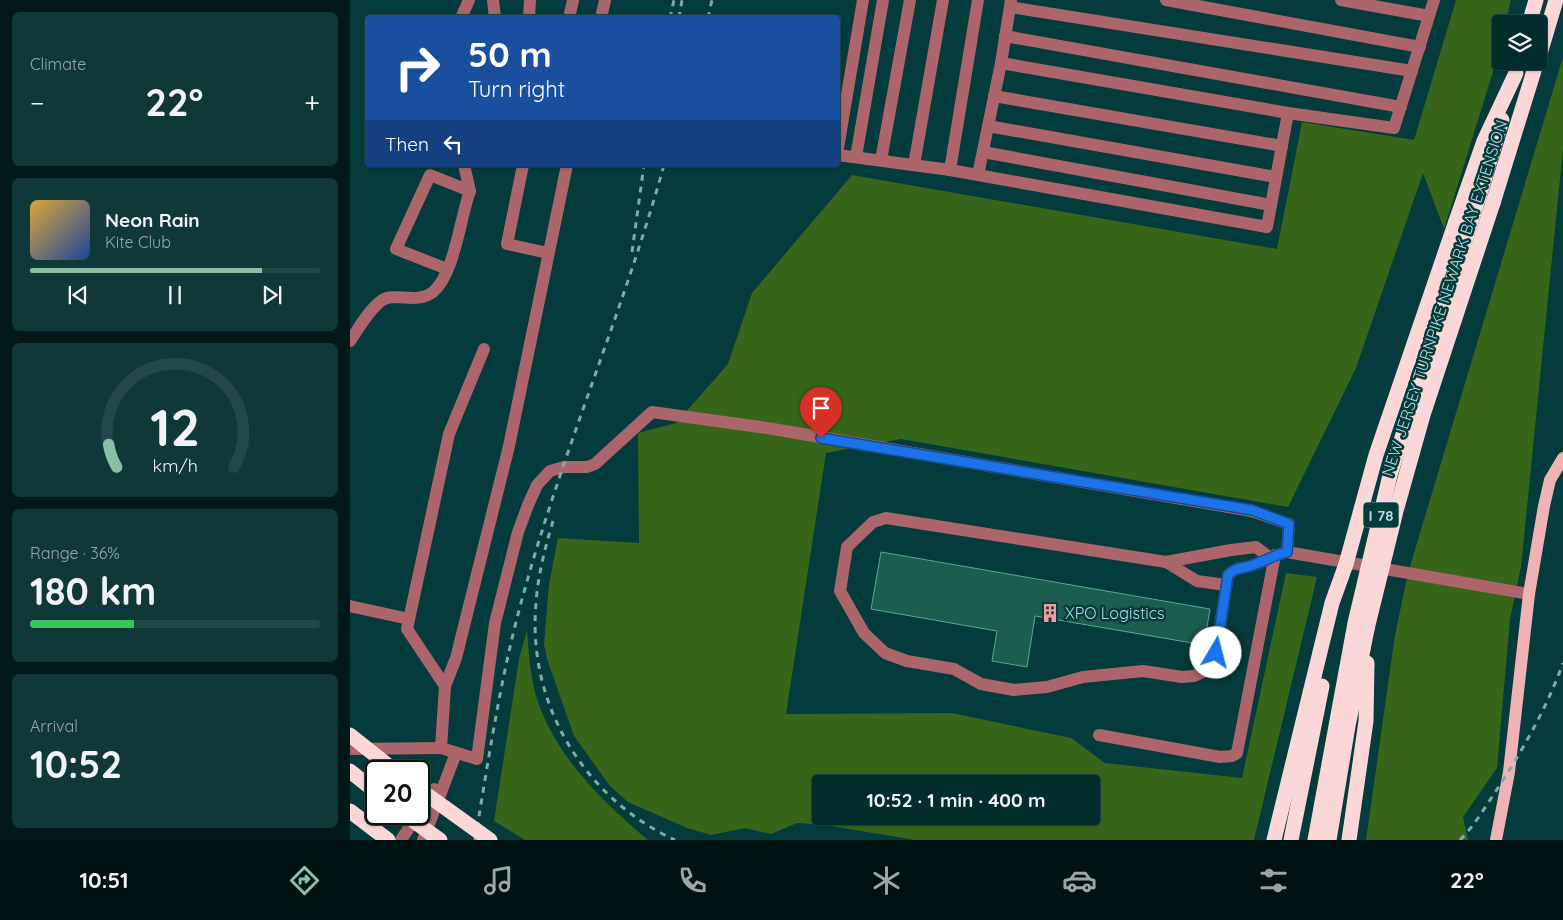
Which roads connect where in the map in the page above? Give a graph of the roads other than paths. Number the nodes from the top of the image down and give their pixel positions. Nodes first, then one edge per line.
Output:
1 (469, 0) edge
2 (493, 0) edge
3 (530, 0) edge
4 (573, 0) edge
5 (605, 0) edge
6 (863, 0) edge
7 (883, 0) edge
8 (910, 0) edge
9 (943, 0) edge
10 (978, 0) edge
11 (1166, 0) edge
12 (1340, 0) edge
13 (1434, 0) edge
14 (1536, 0) edge
15 (1556, 0) edge
16 (1011, 3) edge
17 (462, 15) edge
18 (495, 15) edge
19 (529, 15) edge
20 (570, 15) edge
21 (602, 15) edge
22 (1532, 15) edge
23 (1429, 16) junction
24 (1547, 30) edge
25 (1005, 36) junction
26 (1420, 47) junction
27 (1001, 63) junction
28 (1517, 70) edge
29 (1517, 70) edge
30 (1534, 70) edge
31 (1412, 72) junction
32 (994, 96) junction
33 (1401, 107) junction
34 (1288, 113) junction
35 (988, 126) junction
36 (840, 136) edge
37 (1282, 146) junction
38 (983, 152) junction
39 (840, 155) edge
40 (856, 157) junction
41 (881, 160) junction
42 (914, 165) junction
43 (464, 167) edge
44 (523, 167) edge
45 (567, 167) edge
46 (950, 170) junction
47 (978, 175) junction
48 (1276, 177) junction
49 (470, 191) junction
50 (1486, 200) junction
51 (1271, 205) junction
52 (548, 253) junction
53 (447, 269) junction
54 (350, 341) edge
55 (484, 349) dead end
56 (1563, 458) edge
57 (1563, 466) edge
58 (1550, 480) junction
59 (1277, 555) junction
60 (1166, 562) junction
61 (1346, 564) junction
62 (1226, 585) junction
63 (1529, 594) junction
64 (350, 606) edge
65 (409, 619) junction
66 (1367, 629) junction
67 (445, 686) junction
68 (350, 735) edge
69 (1099, 735) dead end
70 (350, 748) edge
71 (441, 748) junction
72 (456, 752) junction
73 (381, 760) edge
74 (350, 772) edge
75 (365, 784) edge
76 (430, 794) edge
77 (430, 797) edge
78 (350, 811) edge
79 (411, 825) edge
80 (419, 825) edge
81 (388, 840) edge
82 (402, 840) edge
83 (423, 840) edge
84 (440, 840) edge
85 (490, 840) edge
86 (1274, 840) edge
87 (1291, 840) edge
88 (1315, 840) edge
89 (1329, 840) edge
90 (1349, 840) edge
91 (1496, 840) edge

1 - 17 lane
2 - 18 lane
3 - 19 lane
4 - 20 lane
5 - 21 lane
6 - 36 lane
7 - 40 lane
8 - 41 lane
9 - 42 lane
10 - 46 lane
11 - 26 lane
12 - 23 lane
13 - 23 lane
14 - 22 highway
15 - 24 highway
16 - 25 lane
16 - 31 lane
23 - 26 lane
25 - 27 lane
25 - 33 lane
26 - 31 lane
27 - 32 lane
27 - 34 lane
28 - 50 highway, NEW JERSEY TURNPIKE NEWARK BAY EXTENSION / I 78
29 - 61 highway, bridge
30 - 50 highway, NEW JERSEY TURNPIKE NEWARK BAY EXTENSION / I 78
31 - 33 lane
32 - 35 lane
32 - 37 lane
33 - 34 lane
34 - 37 lane
35 - 38 lane
35 - 48 lane
37 - 48 lane
38 - 47 lane
38 - 51 lane
39 - 40 lane
40 - 41 lane
41 - 42 lane
42 - 46 lane
43 - 49 lane
44 - 52 lane
45 - 52 lane
46 - 47 lane
47 - 51 lane
48 - 51 lane
49 - 53 lane
49 - 53 lane
50 - 66 highway, NEW JERSEY TURNPIKE NEWARK BAY EXTENSION / I 78, bridge
50 - 88 highway, NEW JERSEY TURNPIKE NEWARK BAY EXTENSION / I 78, bridge
52 - 67 lane
53 - 54 lane
55 - 65 lane
56 - 58 main road
57 - 58 main road
58 - 63 main road
59 - 60 lane
59 - 62 lane
59 - 63 lane
59 - 69 lane
59 - 72 lane
60 - 62 lane
60 - 62 lane
61 - 86 highway
61 - 87 highway
63 - 91 main road
64 - 65 lane
65 - 67 lane
66 - 89 highway, NEW JERSEY TURNPIKE NEWARK BAY EXTENSION / I 78
66 - 90 highway
67 - 71 lane
68 - 73 highway, bridge
70 - 71 lane
71 - 72 lane
72 - 76 lane
72 - 83 lane
74 - 75 highway
77 - 85 highway, bridge
78 - 81 highway
79 - 82 lane
80 - 84 highway, bridge

